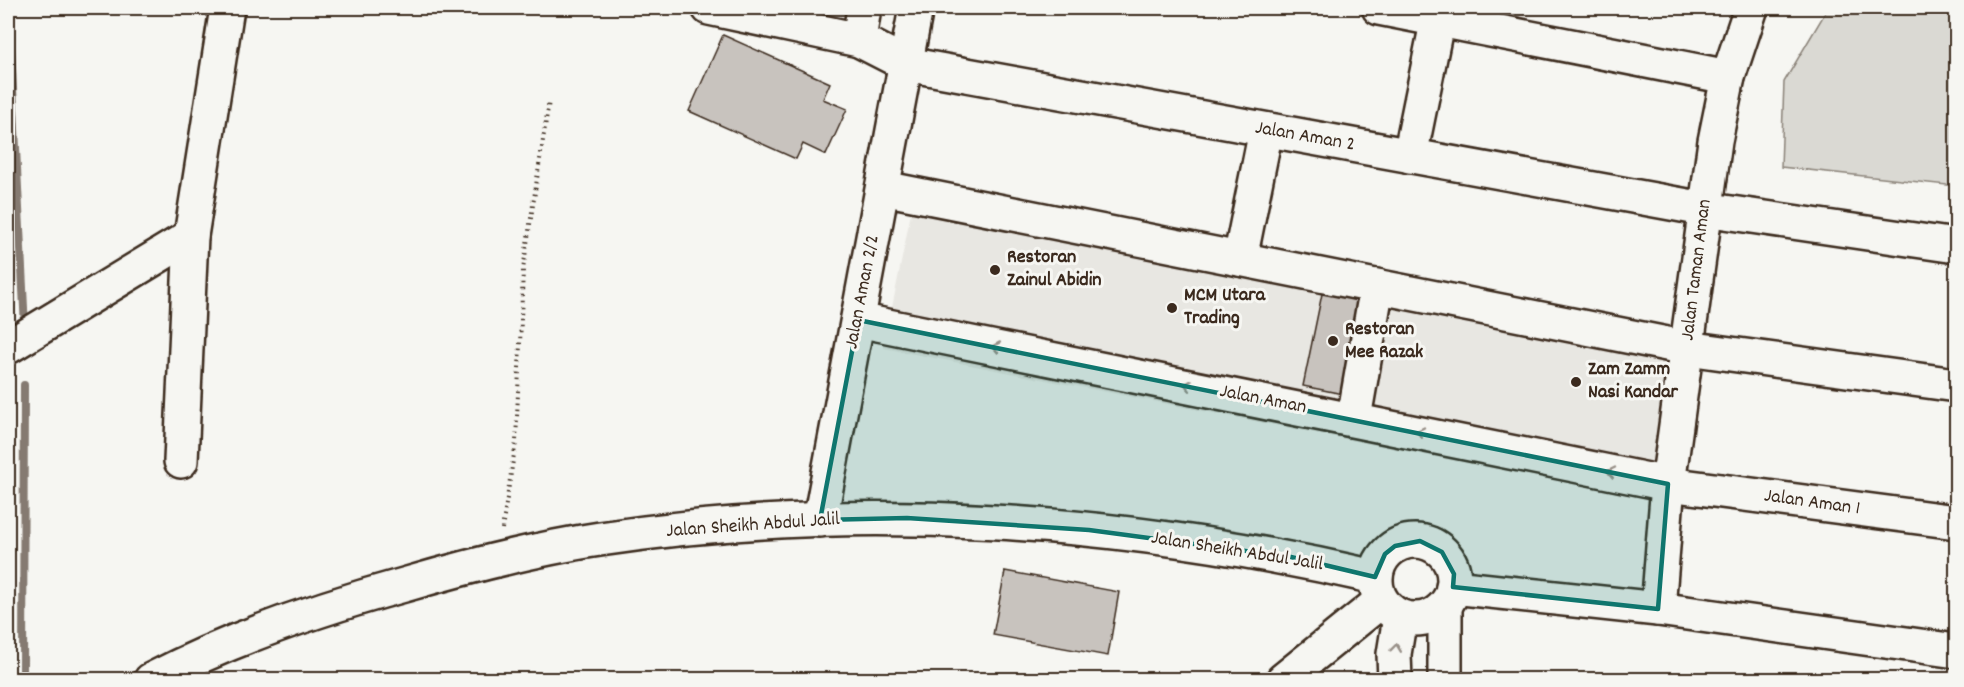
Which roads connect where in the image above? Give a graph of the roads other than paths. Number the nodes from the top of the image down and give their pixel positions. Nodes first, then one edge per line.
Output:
1 (227, 8) edge
2 (709, 8) edge
3 (864, 8) edge
4 (916, 8) edge
5 (1379, 8) edge
6 (1751, 8) edge
7 (741, 11) edge
8 (1439, 13) edge
9 (859, 40) junction
10 (906, 64) junction
11 (1728, 77) junction
12 (1266, 130) junction
13 (1410, 156) junction
14 (883, 188) junction
15 (1704, 209) junction
16 (191, 236) junction
17 (1956, 246) edge
18 (1240, 259) junction
19 (1377, 286) junction
20 (858, 320) junction
21 (8, 347) edge
22 (1687, 348) junction
23 (1956, 385) edge
24 (1354, 418) junction
25 (181, 461) dead end
26 (1668, 484) junction
27 (820, 520) junction
28 (1956, 522) edge
29 (1449, 597) junction
30 (1385, 598) junction
31 (1658, 609) junction
32 (1956, 651) edge
33 (151, 680) edge
34 (1283, 680) edge
35 (1395, 680) edge
36 (1445, 680) edge

1 - 16 street
2 - 7 street, Jalan Aman 2
3 - 9 street
4 - 10 street, Jalan Aman 2/2
5 - 8 street
6 - 11 street, Jalan Taman Aman
7 - 9 street, Jalan Aman 2
8 - 11 street
8 - 13 street
9 - 10 street, Jalan Aman 2
10 - 12 street, Jalan Aman 2
10 - 14 street, Jalan Aman 2/2
11 - 15 street, Jalan Taman Aman
12 - 13 street, Jalan Aman 2
12 - 18 street
13 - 15 street, Jalan Aman 2
14 - 18 street
14 - 20 street, Jalan Aman 2/2
15 - 17 street, Jalan Aman 2
15 - 22 street, Jalan Taman Aman
16 - 21 street
16 - 25 street
18 - 19 street
19 - 22 street
19 - 24 street
24 -> 20 street, Jalan Aman
20 - 27 street, Jalan Aman 2/2
22 - 23 street
22 - 26 street, Jalan Taman Aman
26 -> 24 street, Jalan Aman
26 - 28 street, Jalan Aman 1
26 - 31 street, Jalan Taman Aman
27 - 30 street, Jalan Sheikh Abdul Jalil
27 - 33 street, Jalan Sheikh Abdul Jalil
29 - 30 street
29 - 30 street
29 - 31 street
29 - 36 street
30 - 34 street
35 -> 30 street
31 - 32 street

